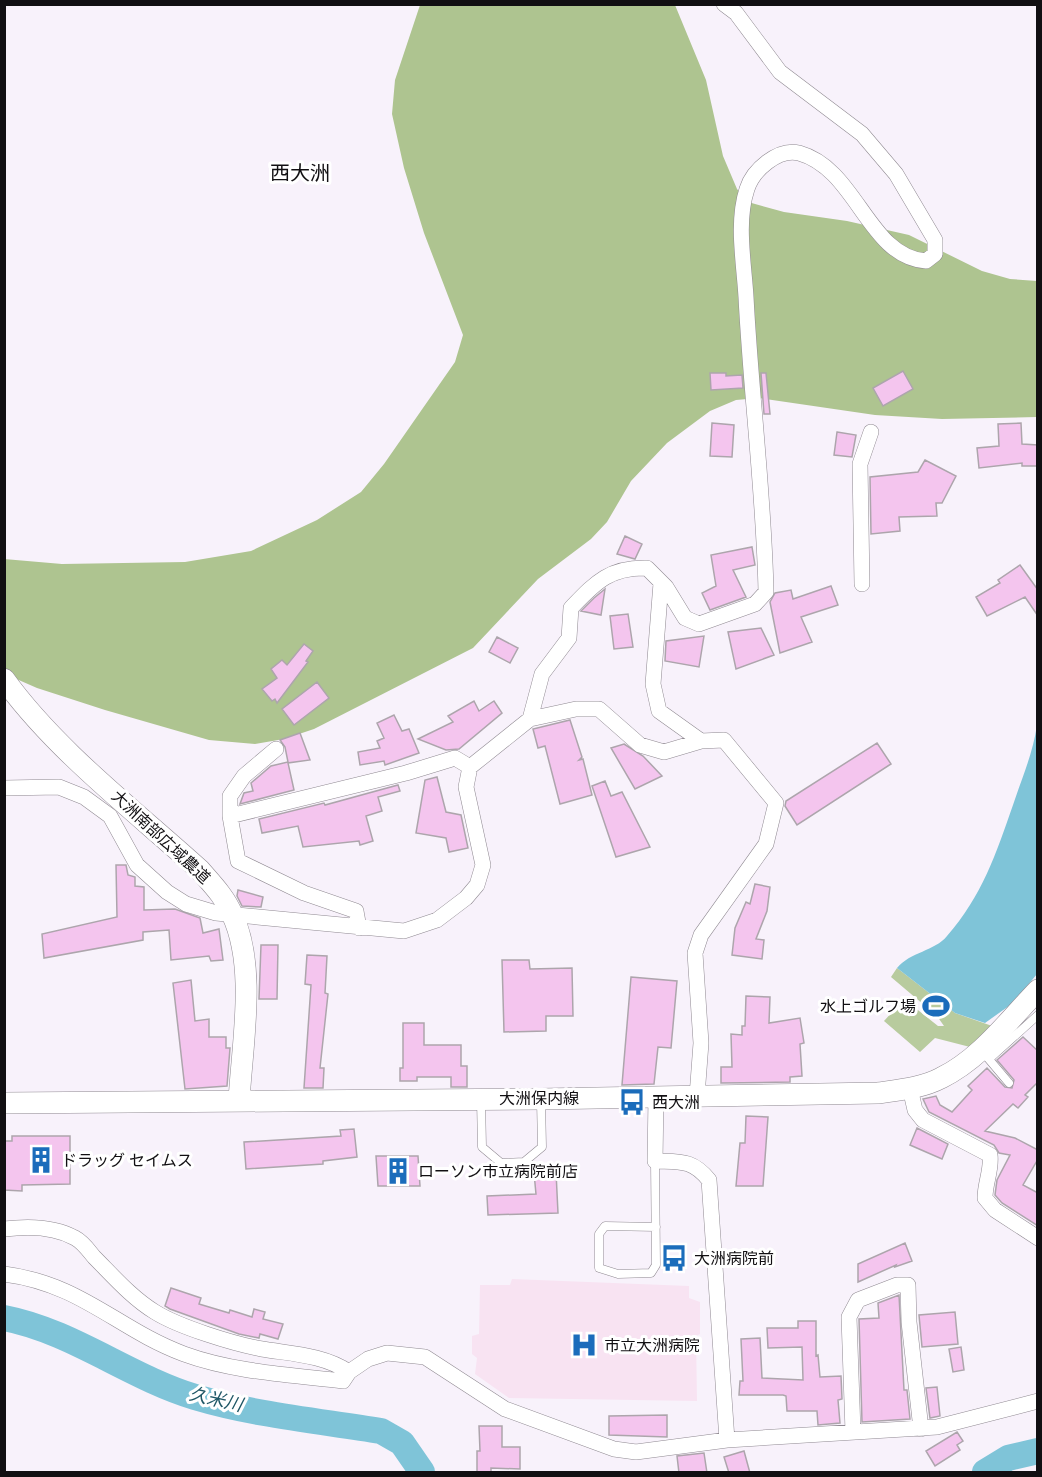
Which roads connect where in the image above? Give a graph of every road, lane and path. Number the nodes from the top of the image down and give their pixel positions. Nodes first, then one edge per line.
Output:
1 (724, 4) edge
2 (871, 432) dead end
3 (661, 583) junction
4 (862, 584) dead end
5 (4, 679) edge
6 (530, 719) junction
7 (701, 741) junction
8 (276, 749) dead end
9 (470, 767) junction
10 (4, 788) edge
11 (230, 816) junction
12 (232, 914) junction
13 (359, 928) junction
14 (1038, 990) edge
15 (1038, 1015) edge
16 (985, 1054) junction
17 (1009, 1083) dead end
18 (910, 1088) junction
19 (697, 1096) junction
20 (656, 1097) junction
21 (480, 1098) junction
22 (542, 1099) junction
23 (239, 1101) junction
24 (4, 1103) edge
25 (655, 1161) junction
26 (656, 1227) junction
27 (4, 1229) edge
28 (1038, 1238) edge
29 (4, 1274) edge
30 (350, 1372) junction
31 (1038, 1401) edge
32 (921, 1429) junction
33 (854, 1432) junction
34 (727, 1440) junction

1 - 3 street
2 - 4 street
3 - 6 street
3 - 7 street
5 - 12 main road, 大洲南部広域農道
6 - 7 street
6 - 9 street
7 - 19 street
8 - 11 street
9 - 11 street
9 - 13 street
10 - 12 street
11 - 13 street
12 - 13 street
12 - 23 main road, 大洲南部広域農道
14 - 16 main road, 大洲保内線
15 - 16 lane
16 - 17 lane
16 - 18 main road, 大洲保内線
18 - 19 main road, 大洲保内線
18 - 28 street
19 - 20 main road, 大洲保内線
20 - 22 main road, 大洲保内線
20 - 25 street
21 - 22 main road, 大洲保内線
21 - 22 lane
21 - 23 main road, 大洲保内線
23 - 24 main road, 大洲保内線
25 - 26 lane
25 - 34 street
26 - 26 lane
27 - 30 street
29 - 30 street
30 - 34 street
31 - 32 street
32 - 33 street
32 - 33 street
33 - 34 street

